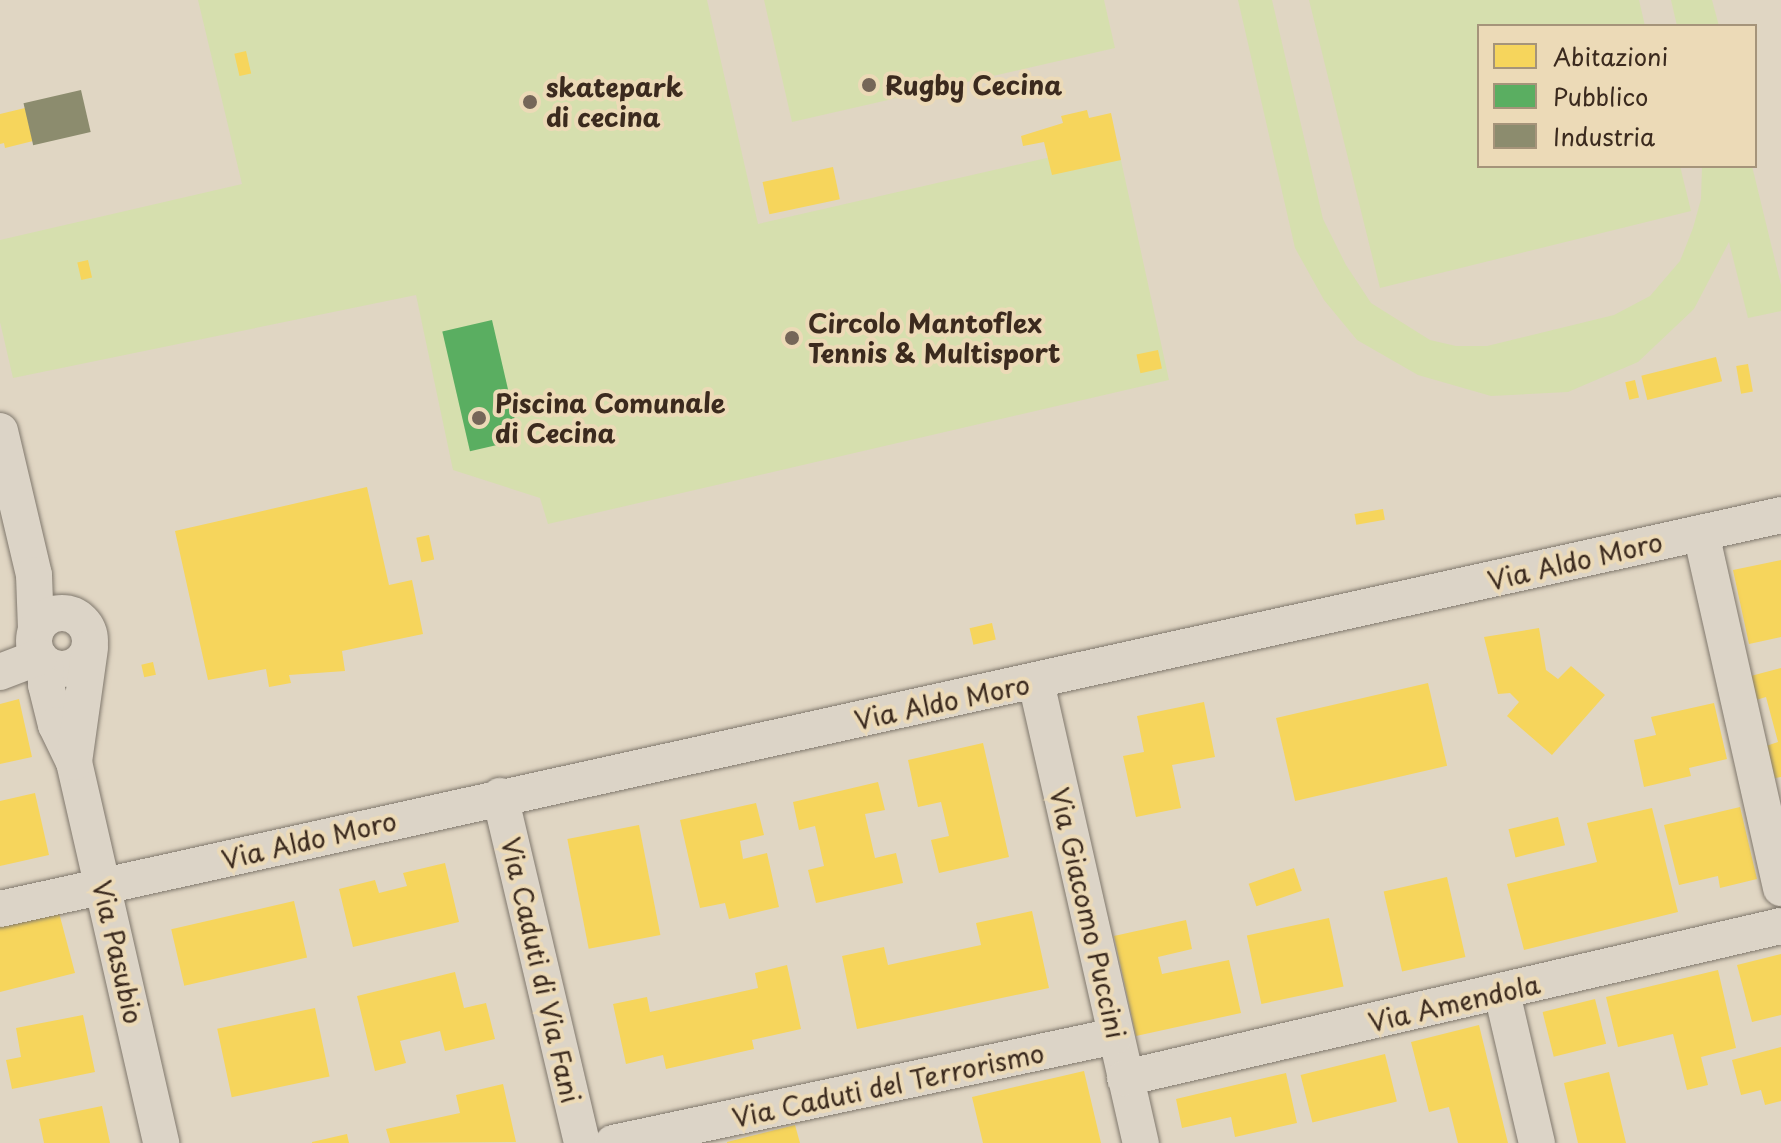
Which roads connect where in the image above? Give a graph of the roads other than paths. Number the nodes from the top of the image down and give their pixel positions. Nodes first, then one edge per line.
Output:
1 (0, 431) edge
2 (1781, 515) edge
3 (1701, 533) junction
4 (27, 541) junction
5 (83, 632) junction
6 (40, 651) junction
7 (0, 672) edge
8 (1036, 682) junction
9 (74, 762) junction
10 (500, 796) junction
11 (103, 885) junction
12 (1781, 888) edge
13 (0, 909) edge
14 (1781, 926) edge
15 (1502, 993) junction
16 (1115, 1036) junction
17 (1125, 1078) junction
18 (161, 1143) edge
19 (582, 1143) edge
20 (613, 1143) edge
21 (1141, 1143) edge
22 (1537, 1143) edge

1 - 4 street, Via Pasubio
2 - 3 street, Via Aldo Moro
3 - 8 street, Via Aldo Moro
3 - 12 street
4 - 5 street, Via Pasubio
4 - 6 street, Via Pasubio
5 - 6 street
5 - 6 street
5 - 9 street, Via Pasubio
6 - 7 street
6 - 9 street, Via Pasubio
8 - 10 street, Via Aldo Moro
8 - 16 street, Via Giacomo Puccini
9 - 11 street, Via Pasubio
10 - 11 street, Via Aldo Moro
10 - 19 street, Via Caduti di Via Fani
11 - 13 street, Via Aldo Moro
11 - 18 street, Via Pasubio
14 - 15 street, Via Amendola
15 - 17 street, Via Amendola
15 - 22 street
16 - 17 street, Via Giacomo Puccini
16 - 20 street, Via Caduti del Terrorismo
17 - 21 street, Via Giacomo Puccini

